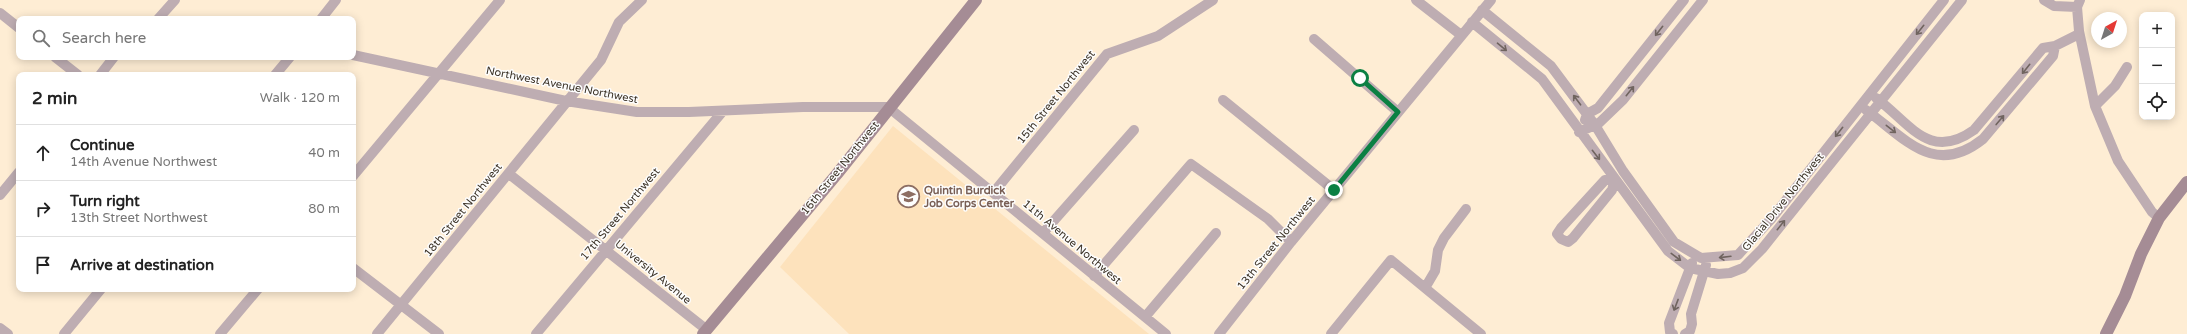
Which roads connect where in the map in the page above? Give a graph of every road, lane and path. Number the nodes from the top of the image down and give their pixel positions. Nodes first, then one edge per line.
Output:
1 (336, 0) edge
2 (500, 0) edge
3 (642, 0) edge
4 (976, 0) edge
5 (1213, 0) edge
6 (1416, 0) edge
7 (1491, 0) edge
8 (1684, 0) edge
9 (1703, 0) edge
10 (1944, 0) edge
11 (1962, 0) edge
12 (2044, 0) edge
13 (2068, 0) edge
14 (172, 1) edge
15 (2078, 4) edge
16 (1482, 10) junction
17 (0, 13) edge
18 (160, 16) edge
19 (323, 16) edge
20 (1472, 22) junction
21 (16, 26) edge
22 (2080, 34) junction
23 (1461, 36) junction
24 (1314, 40) dead end
25 (2054, 46) junction
26 (356, 56) edge
27 (59, 60) edge
28 (112, 60) edge
29 (288, 60) edge
30 (2127, 67) dead end
31 (74, 72) edge
32 (102, 72) edge
33 (278, 72) edge
34 (439, 73) junction
35 (1869, 94) junction
36 (1223, 100) dead end
37 (566, 101) junction
38 (1880, 101) junction
39 (1860, 105) junction
40 (2095, 106) junction
41 (888, 107) junction
42 (724, 111) junction
43 (1398, 112) junction
44 (1871, 113) junction
45 (1587, 114) junction
46 (1595, 125) junction
47 (1134, 130) dead end
48 (1578, 132) junction
49 (1623, 171) junction
50 (356, 172) edge
51 (509, 174) junction
52 (16, 176) edge
53 (1615, 179) junction
54 (2187, 182) edge
55 (1334, 190) junction
56 (994, 192) junction
57 (0, 195) edge
58 (1466, 209) dead end
59 (2159, 218) junction
60 (1043, 233) junction
61 (1216, 233) dead end
62 (1291, 242) junction
63 (605, 249) junction
64 (1696, 255) junction
65 (1708, 258) junction
66 (1690, 268) junction
67 (356, 270) edge
68 (1704, 271) junction
69 (1094, 276) junction
70 (1424, 288) junction
71 (99, 292) edge
72 (255, 292) edge
73 (401, 305) junction
74 (1145, 317) junction
75 (0, 328) edge
76 (707, 333) edge
77 (8, 334) edge
78 (64, 334) edge
79 (220, 334) edge
80 (377, 334) edge
81 (439, 334) edge
82 (536, 334) edge
83 (1166, 334) edge
84 (1219, 334) edge
85 (1331, 334) edge
86 (1481, 334) edge
87 (1673, 334) edge
88 (1685, 334) edge
89 (2106, 334) edge

1 - 19 street
2 - 34 street
3 - 37 street, 18th Street Northwest
4 - 41 street, 16th Street Northwest
5 - 56 street, 15th Street Northwest
6 - 23 street
7 - 16 street, 13th Street Northwest
8 -> 45 street
46 -> 9 street
10 -> 35 street
11 - 38 street, Glacial Drive Northwest
12 - 15 street
13 - 15 street
14 - 18 street
15 - 22 street
16 - 20 street, 13th Street Northwest
45 -> 16 street
17 - 21 street
20 - 23 street, 13th Street Northwest
20 -> 48 street, Glacial Drive Northwest
22 - 25 street
22 - 40 street
23 - 43 street, 13th Street Northwest
24 - 43 street
25 -> 38 street
44 -> 25 street
26 - 34 street, Northwest Avenue Northwest
27 - 31 street
28 - 32 street
29 - 33 street
30 - 40 street
34 - 37 street, Northwest Avenue Northwest
34 - 50 street
35 - 38 street
35 - 39 street
36 - 55 street
37 - 42 street, Northwest Avenue Northwest
37 - 51 street, 18th Street Northwest
38 - 44 street, Glacial Drive Northwest
39 - 44 street
39 -> 65 street
40 - 59 street
41 - 42 street, Northwest Avenue Northwest
41 - 56 street, 11th Avenue Northwest
41 - 76 street, 16th Street Northwest
42 - 63 street, 17th Street Northwest
43 - 55 street, 13th Street Northwest
68 -> 44 street, Glacial Drive Northwest
45 - 46 street
45 - 48 street
46 - 48 street
46 - 49 street
47 - 60 street
48 -> 53 street, Glacial Drive Northwest
49 - 53 street
49 - 64 street
51 - 63 street, University Avenue
51 - 73 street, 18th Street Northwest
52 - 57 street
53 - 53 street
53 -> 66 street, Glacial Drive Northwest
54 - 59 street
55 - 62 street, 13th Street Northwest
56 - 60 street, 11th Avenue Northwest
58 - 70 street
59 - 89 street
60 - 69 street, 11th Avenue Northwest
61 - 74 street
62 - 69 street
62 - 84 street, 13th Street Northwest
63 - 76 street, University Avenue
63 - 82 street, 17th Street Northwest
64 - 65 street
64 - 66 street
65 - 68 street
66 - 68 street, Glacial Drive Northwest
66 -> 87 street
67 - 73 street
68 - 88 street
69 - 74 street, 11th Avenue Northwest
70 - 85 street
70 - 86 street
71 - 78 street
72 - 79 street
73 - 80 street, 18th Street Northwest
73 - 81 street
74 - 83 street, 11th Avenue Northwest
75 - 77 street

